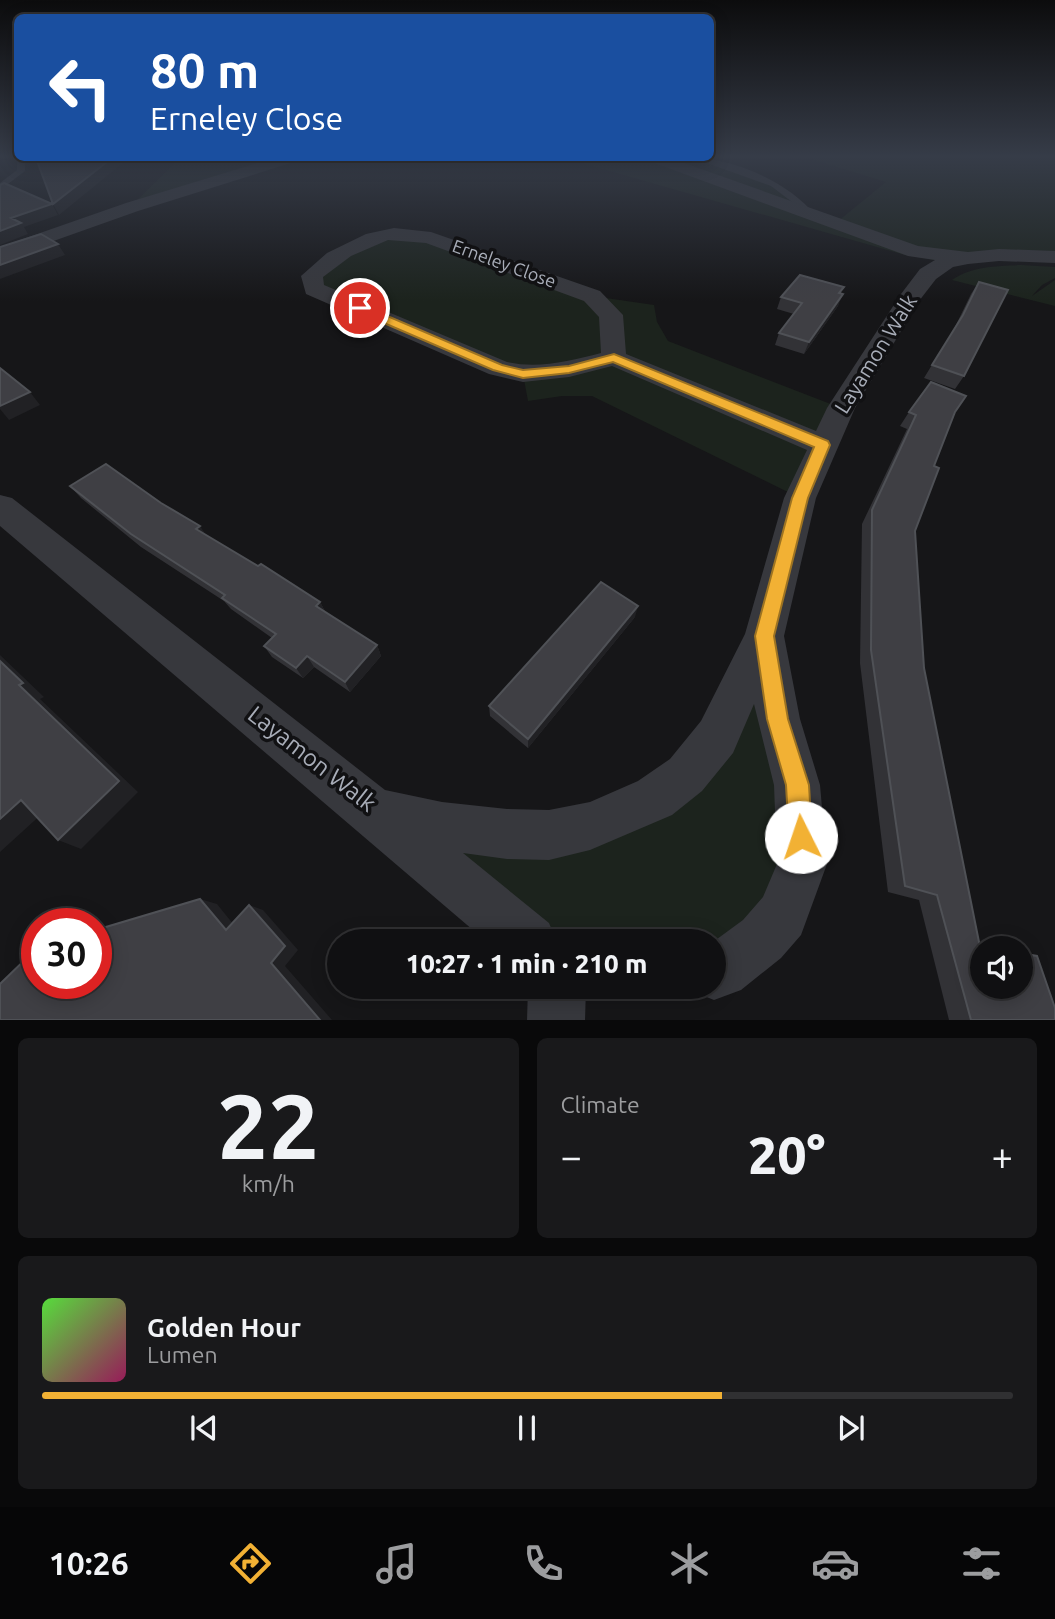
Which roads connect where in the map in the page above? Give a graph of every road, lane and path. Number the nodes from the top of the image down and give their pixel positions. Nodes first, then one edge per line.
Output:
1 (141, 206) edge
2 (784, 206) edge
3 (804, 206) edge
4 (810, 215) junction
5 (0, 254) edge
6 (1055, 257) edge
7 (968, 258) junction
8 (614, 358) junction
9 (822, 445) junction
10 (0, 507) edge
11 (764, 636) junction
12 (374, 812) junction
13 (514, 929) edge
14 (726, 966) edge
15 (557, 999) edge
16 (556, 1020) edge

1 - 5 street
2 - 4 street
3 - 4 lane
4 - 7 street
6 - 7 street
7 - 9 street, Layamon Walk
8 - 8 street, Erneley Close
8 - 9 street
9 - 11 street, Layamon Walk
10 - 12 street, Layamon Walk
11 - 12 street, Layamon Walk
11 - 14 street, Layamon Walk
12 - 13 street
15 - 16 street

